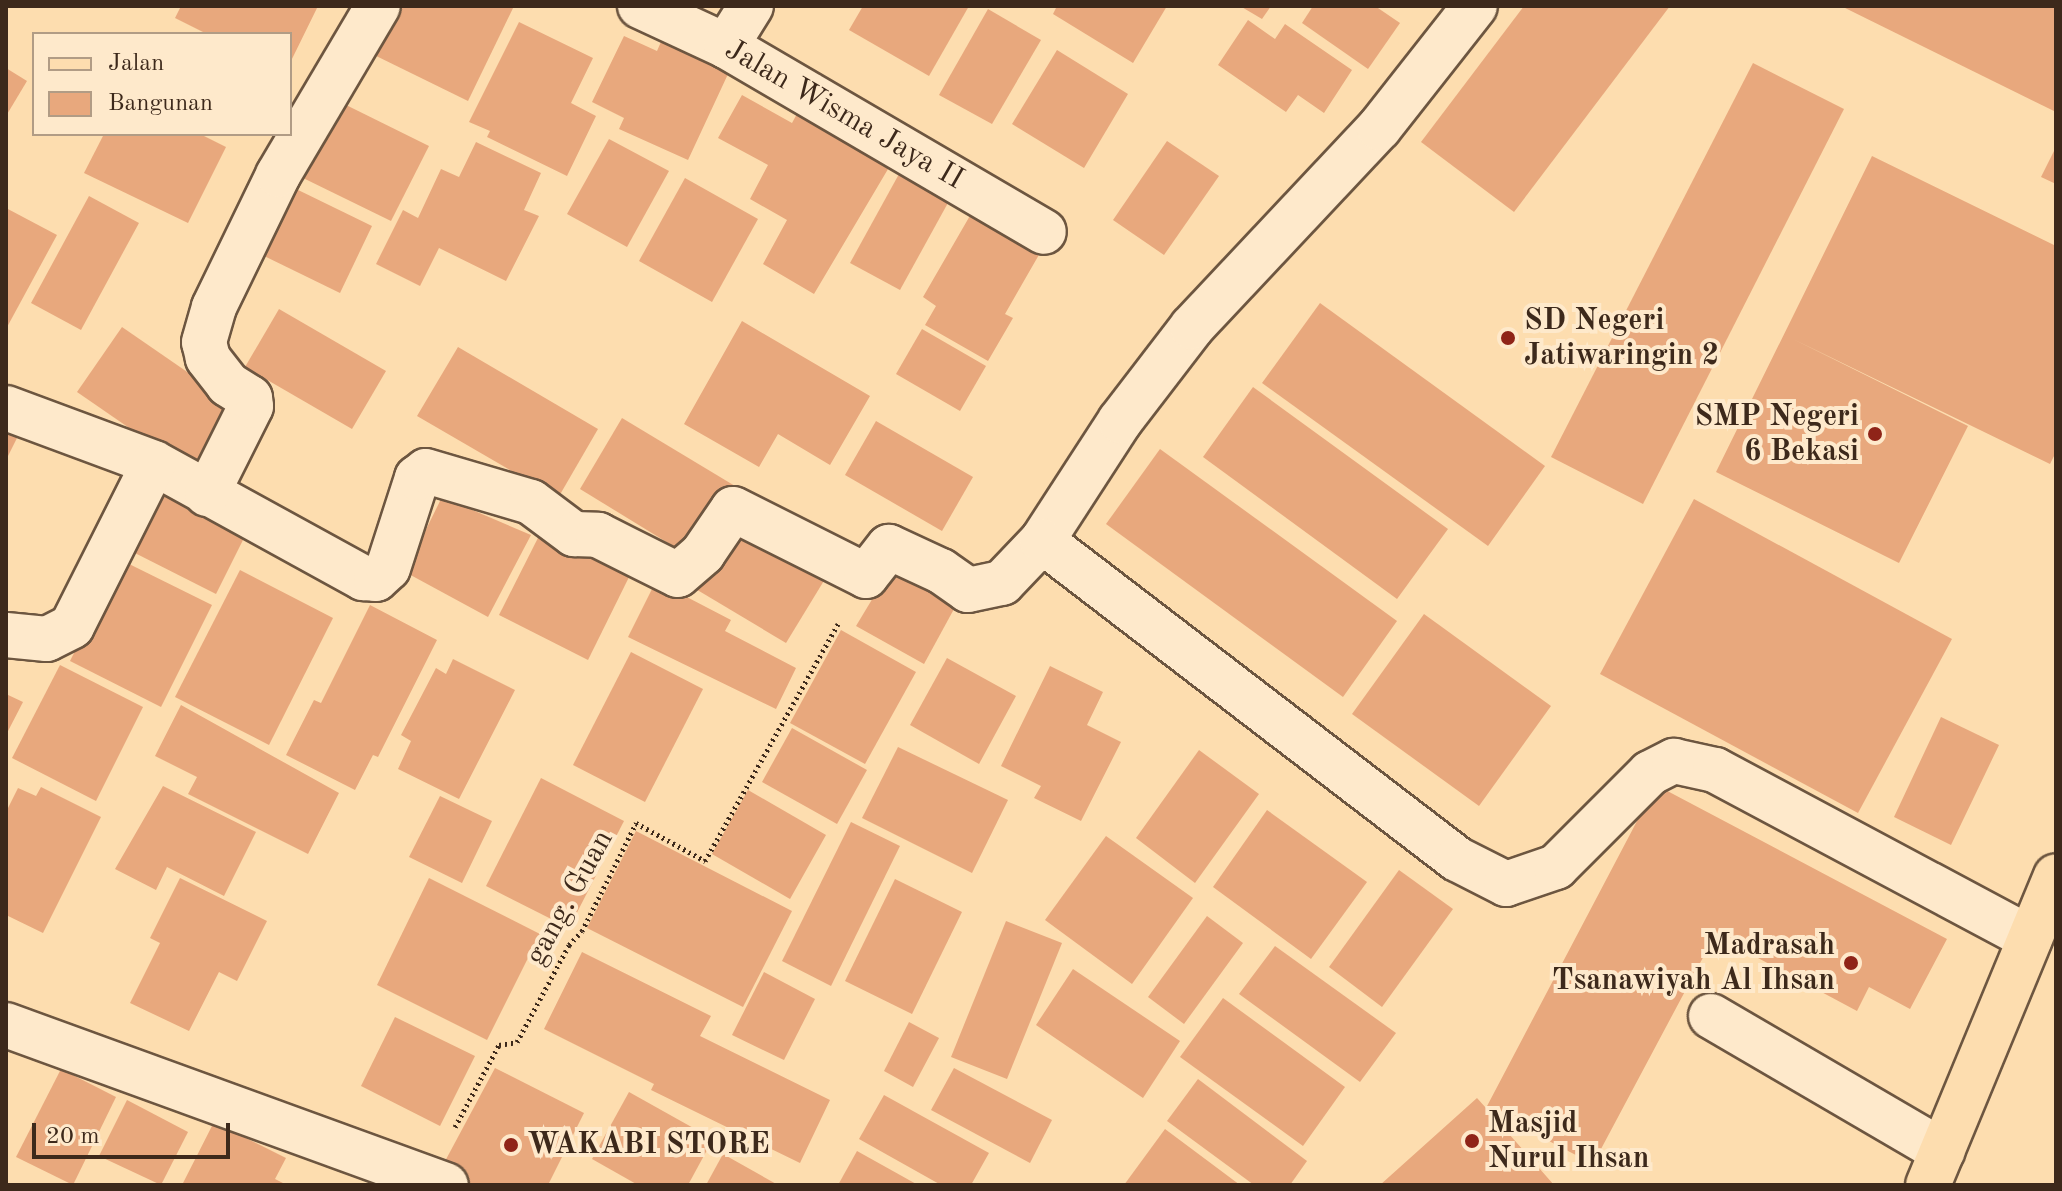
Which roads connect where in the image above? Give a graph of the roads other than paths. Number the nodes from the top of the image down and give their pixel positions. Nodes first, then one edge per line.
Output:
1 (378, 6) edge
2 (640, 6) edge
3 (751, 6) edge
4 (1475, 6) edge
5 (726, 46) junction
6 (1044, 232) dead end
7 (6, 408) edge
8 (154, 463) junction
9 (207, 494) junction
10 (1042, 541) junction
11 (6, 635) edge
12 (2056, 876) edge
13 (2030, 938) junction
14 (1711, 1016) dead end
15 (6, 1025) edge
16 (1935, 1168) edge
17 (437, 1181) edge

1 - 9 street
2 - 5 street, Jalan Wisma Jaya II
3 - 5 street
4 - 10 street
5 - 6 street, Jalan Wisma Jaya II
7 - 8 street
8 - 9 street
8 - 11 street
9 - 10 street
10 - 13 street
12 - 13 main road
13 - 16 main road
14 - 16 street
15 - 17 street

